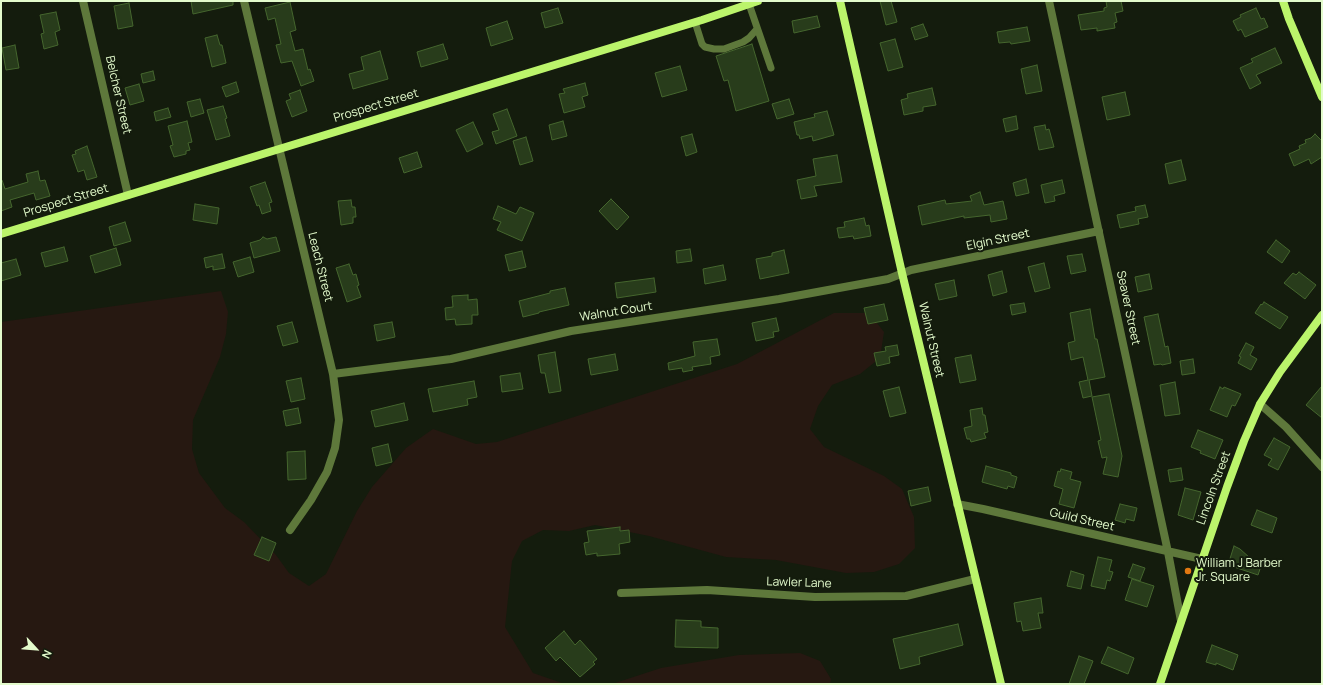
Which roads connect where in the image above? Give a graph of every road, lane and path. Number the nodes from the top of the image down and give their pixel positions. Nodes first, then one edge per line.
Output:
1 (84, 1) edge
2 (244, 1) edge
3 (758, 1) edge
4 (840, 1) edge
5 (1049, 1) edge
6 (1283, 1) edge
7 (748, 4) junction
8 (695, 22) junction
9 (758, 29) junction
10 (771, 68) dead end
11 (1322, 97) edge
12 (279, 148) junction
13 (128, 195) junction
14 (1099, 231) junction
15 (1, 234) edge
16 (902, 273) junction
17 (1322, 315) edge
18 (333, 374) junction
19 (1260, 404) junction
20 (1322, 467) edge
21 (957, 504) junction
22 (290, 530) dead end
23 (1168, 552) junction
24 (1202, 560) junction
25 (975, 579) junction
26 (620, 593) dead end
27 (1181, 621) junction
28 (1001, 684) edge
29 (1160, 684) edge

1 - 13 street, Belcher Street
2 - 12 street, Leach Street
3 - 7 street, Prospect Street
4 - 16 street, Walnut Street
5 - 14 street, Seaver Street
6 - 11 street
7 - 8 street, Prospect Street
7 - 9 lane
8 - 9 lane
8 - 12 street, Prospect Street
9 - 10 lane
12 - 13 street, Prospect Street
12 - 18 street, Leach Street
13 - 15 street, Prospect Street
14 - 16 street, Elgin Street
14 - 23 street, Seaver Street
16 - 18 street, Walnut Court
16 - 21 street, Walnut Street
17 - 19 street, Lincoln Street
18 - 22 street, Leach Street
19 - 20 street
19 - 24 street, Lincoln Street
21 - 23 street, Guild Street
21 - 25 street, Walnut Street
23 - 24 street, Guild Street
23 - 27 street, Seaver Street
24 - 27 street, Lincoln Street
25 - 26 street, Lawler Lane
25 - 28 street, Walnut Street
27 - 29 street, Lincoln Street

